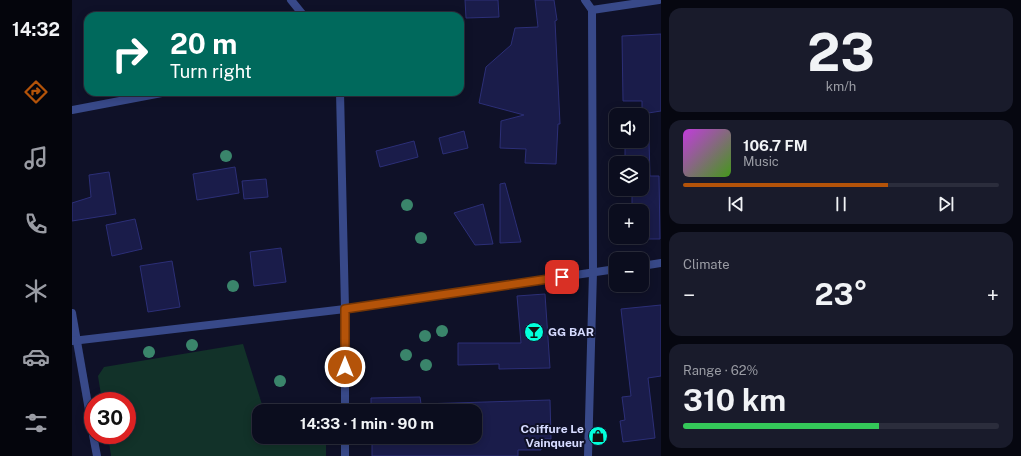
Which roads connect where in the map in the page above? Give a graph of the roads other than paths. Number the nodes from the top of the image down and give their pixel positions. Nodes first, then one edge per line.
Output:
1 (291, 0) edge
2 (585, 0) edge
3 (659, 0) edge
4 (592, 10) junction
5 (301, 12) edge
6 (146, 96) edge
7 (340, 96) edge
8 (72, 110) edge
9 (661, 263) edge
10 (649, 265) edge
11 (609, 270) edge
12 (593, 272) junction
13 (345, 309) junction
14 (72, 313) edge
15 (75, 341) edge
16 (85, 392) edge
17 (345, 404) edge
18 (95, 444) edge
19 (345, 444) edge
20 (97, 456) edge
21 (345, 456) edge
22 (588, 456) edge

1 - 5 street
2 - 4 street
3 - 4 street
4 - 12 street
6 - 8 street
7 - 13 street
9 - 10 street
11 - 12 street
12 - 13 street
12 - 22 street
13 - 15 street
13 - 17 street
14 - 15 street
15 - 16 street
18 - 20 street
19 - 21 street

